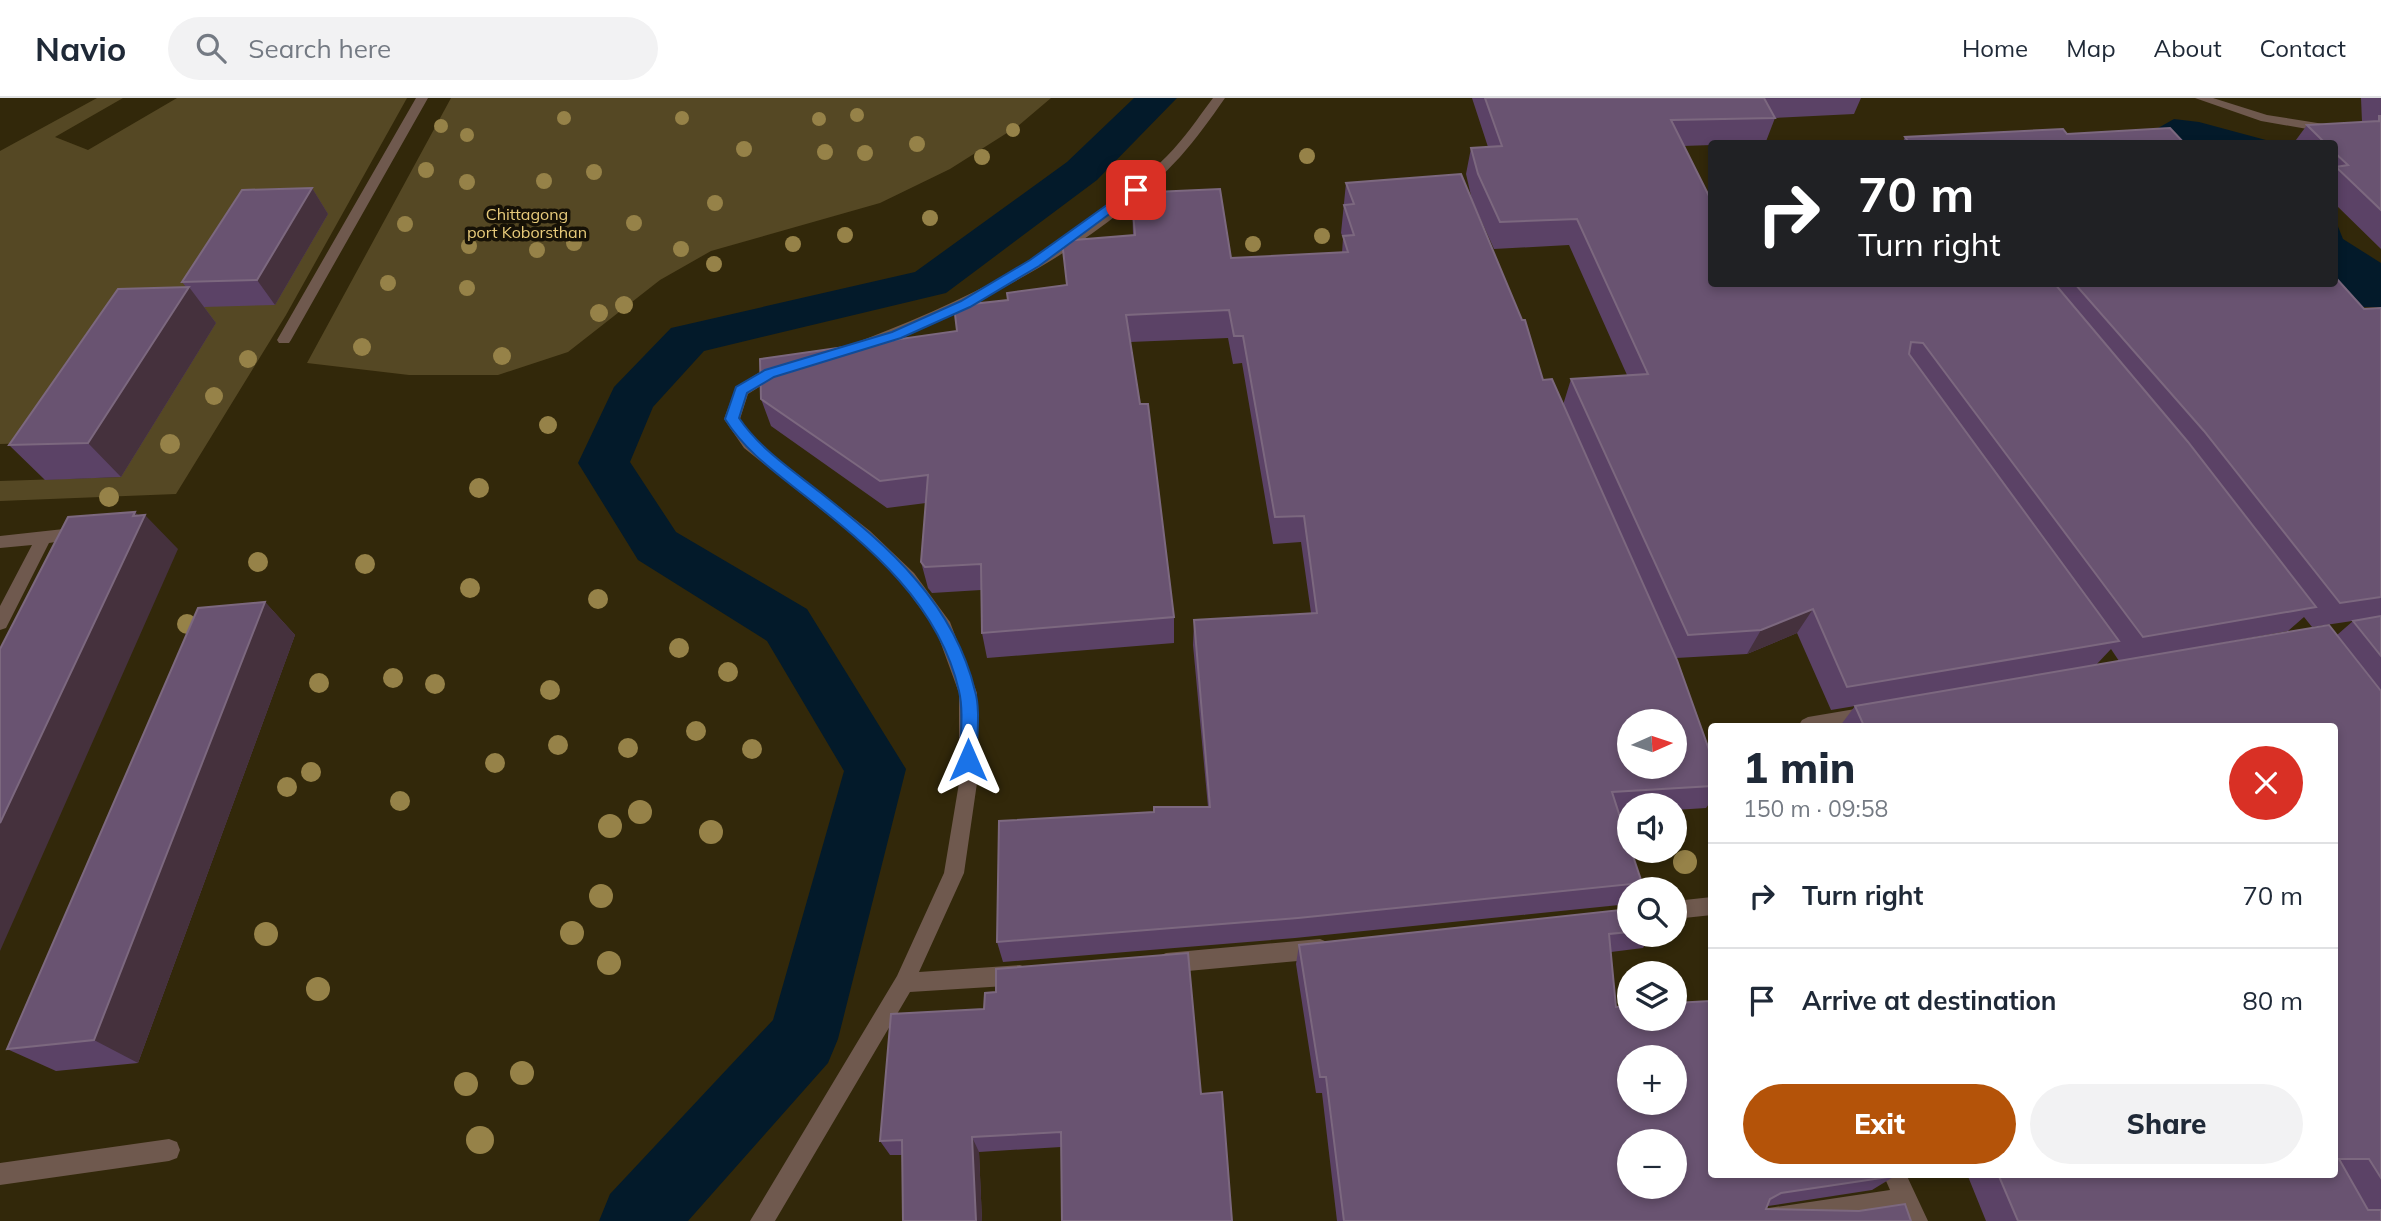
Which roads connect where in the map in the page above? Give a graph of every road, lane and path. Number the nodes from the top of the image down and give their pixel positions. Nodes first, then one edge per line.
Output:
1 (422, 98) edge
2 (1219, 98) edge
3 (2201, 98) edge
4 (2341, 129) edge
5 (284, 340) dead end
6 (833, 356) edge
7 (795, 366) edge
8 (97, 532) edge
9 (44, 537) junction
10 (0, 542) edge
11 (0, 623) edge
12 (1888, 711) edge
13 (1819, 723) edge
14 (1708, 906) edge
15 (1687, 909) edge
16 (1336, 947) edge
17 (1143, 965) edge
18 (1046, 974) edge
19 (904, 983) junction
20 (169, 1150) dead end
21 (0, 1174) edge
22 (1897, 1178) edge
23 (1906, 1199) junction
24 (762, 1221) edge
25 (1762, 1221) edge
26 (1916, 1221) edge

1 - 5 street
2 - 6 street
3 - 4 street
7 - 19 street
8 - 9 street
9 - 10 street
9 - 11 street
12 - 13 street
14 - 15 street
16 - 17 street
18 - 19 street
19 - 24 street
20 - 21 street
22 - 23 street
23 - 25 street
23 - 26 street

